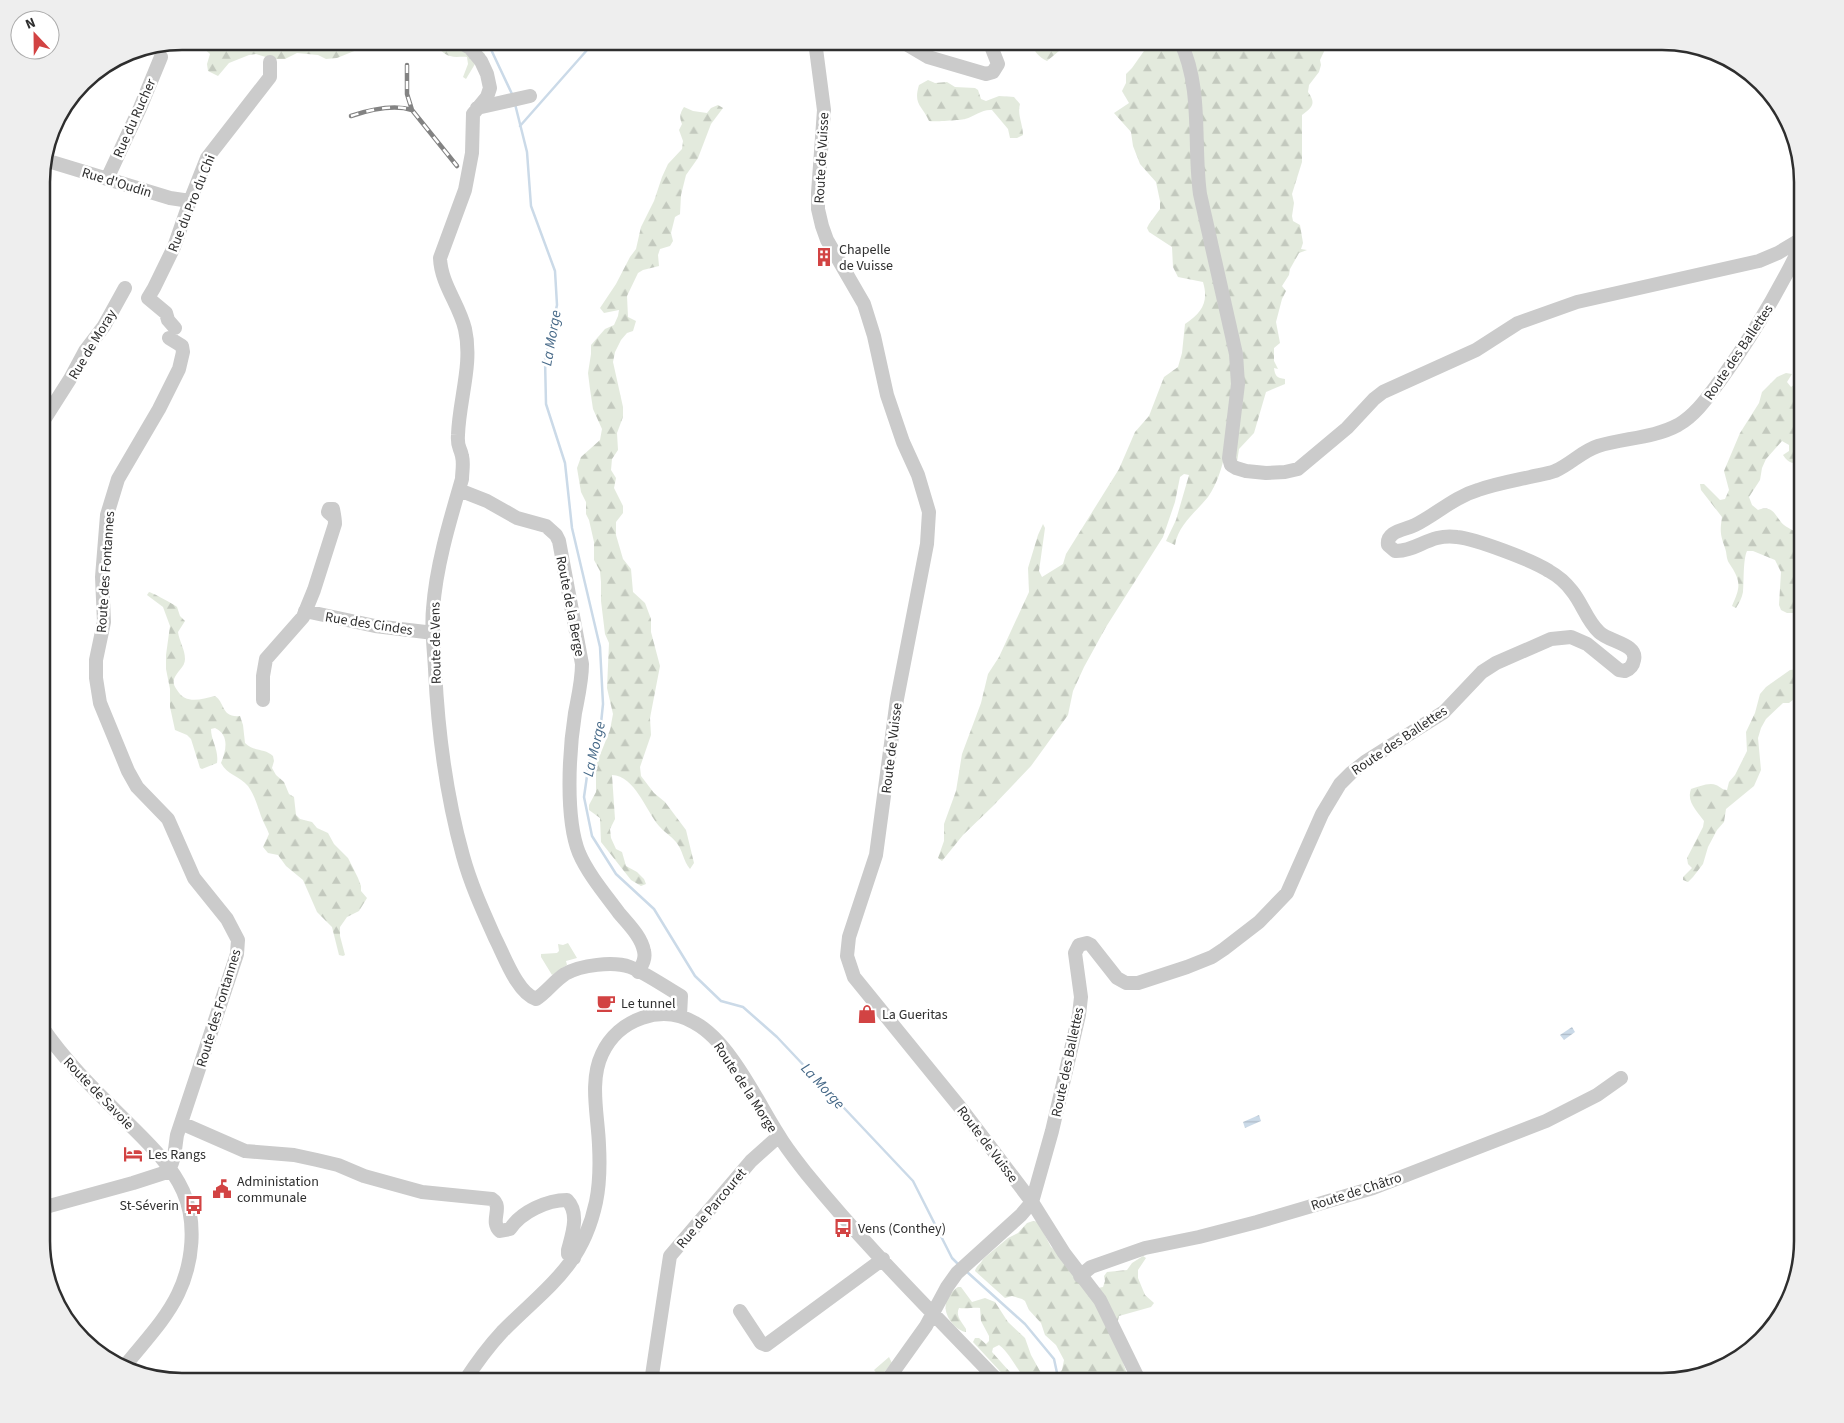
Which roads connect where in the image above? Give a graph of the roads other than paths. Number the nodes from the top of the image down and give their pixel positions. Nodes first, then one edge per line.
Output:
1 (472, 50) edge
2 (816, 50) edge
3 (916, 50) edge
4 (993, 50) edge
5 (1183, 50) edge
6 (161, 57) dead end
7 (270, 62) dead end
8 (527, 97) dead end
9 (477, 108) junction
10 (52, 162) edge
11 (107, 179) junction
12 (190, 201) junction
13 (1794, 245) edge
14 (1794, 258) edge
15 (125, 288) dead end
16 (172, 333) joint
17 (50, 410) edge
18 (459, 490) junction
19 (334, 516) dead end
20 (305, 612) junction
21 (434, 633) junction
22 (264, 700) dead end
23 (638, 972) junction
24 (680, 1016) junction
25 (50, 1038) edge
26 (1621, 1078) dead end
27 (181, 1122) junction
28 (779, 1136) junction
29 (169, 1169) junction
30 (1032, 1202) junction
31 (50, 1206) edge
32 (574, 1258) junction
33 (883, 1260) junction
34 (1080, 1276) junction
35 (740, 1311) dead end
36 (934, 1314) junction
37 (129, 1361) edge
38 (471, 1373) edge
39 (652, 1373) edge
40 (892, 1373) edge
41 (991, 1373) edge
42 (1136, 1373) edge

1 - 9 street
2 - 30 street, Route de Vuisse
3 - 4 street
5 - 13 street
6 - 11 street, Rue du Rucher
7 - 12 street, Rue du Pro du Chi
8 - 9 street
9 - 18 street, Route de Vens
10 - 11 street, Rue d'Oudin
11 - 12 street, Rue d'Oudin
12 - 16 street, Rue du Pro du Chi
14 - 30 street, Route des Ballettes
15 - 17 street, Rue de Moray
16 - 27 street, Route des Fontannes
18 - 21 street, Route de Vens
18 - 23 street, Route de la Berge
19 - 20 street, Rue des Cindes
20 - 21 street, Rue des Cindes
20 - 22 street, Rue des Cindes
21 - 23 street, Route de Vens
23 - 24 street
24 - 28 street, Route de la Morge
24 - 32 street, Route de la Morge
25 - 29 street, Route de Savoie
26 - 34 street, Route de Châtro
27 - 29 street, Route des Fontannes
27 - 32 street
28 - 33 street, Route de la Morge
28 - 39 street, Rue de Parcouret
29 - 31 street
29 - 37 street, Route de Savoie
30 - 34 street, Route de Vuisse
30 - 36 street
32 - 38 street, Route de la Morge
33 - 35 street
33 - 36 street, Route de la Morge
34 - 42 street, Route de Vuisse
36 - 40 street
36 - 41 street, Route de la Morge

